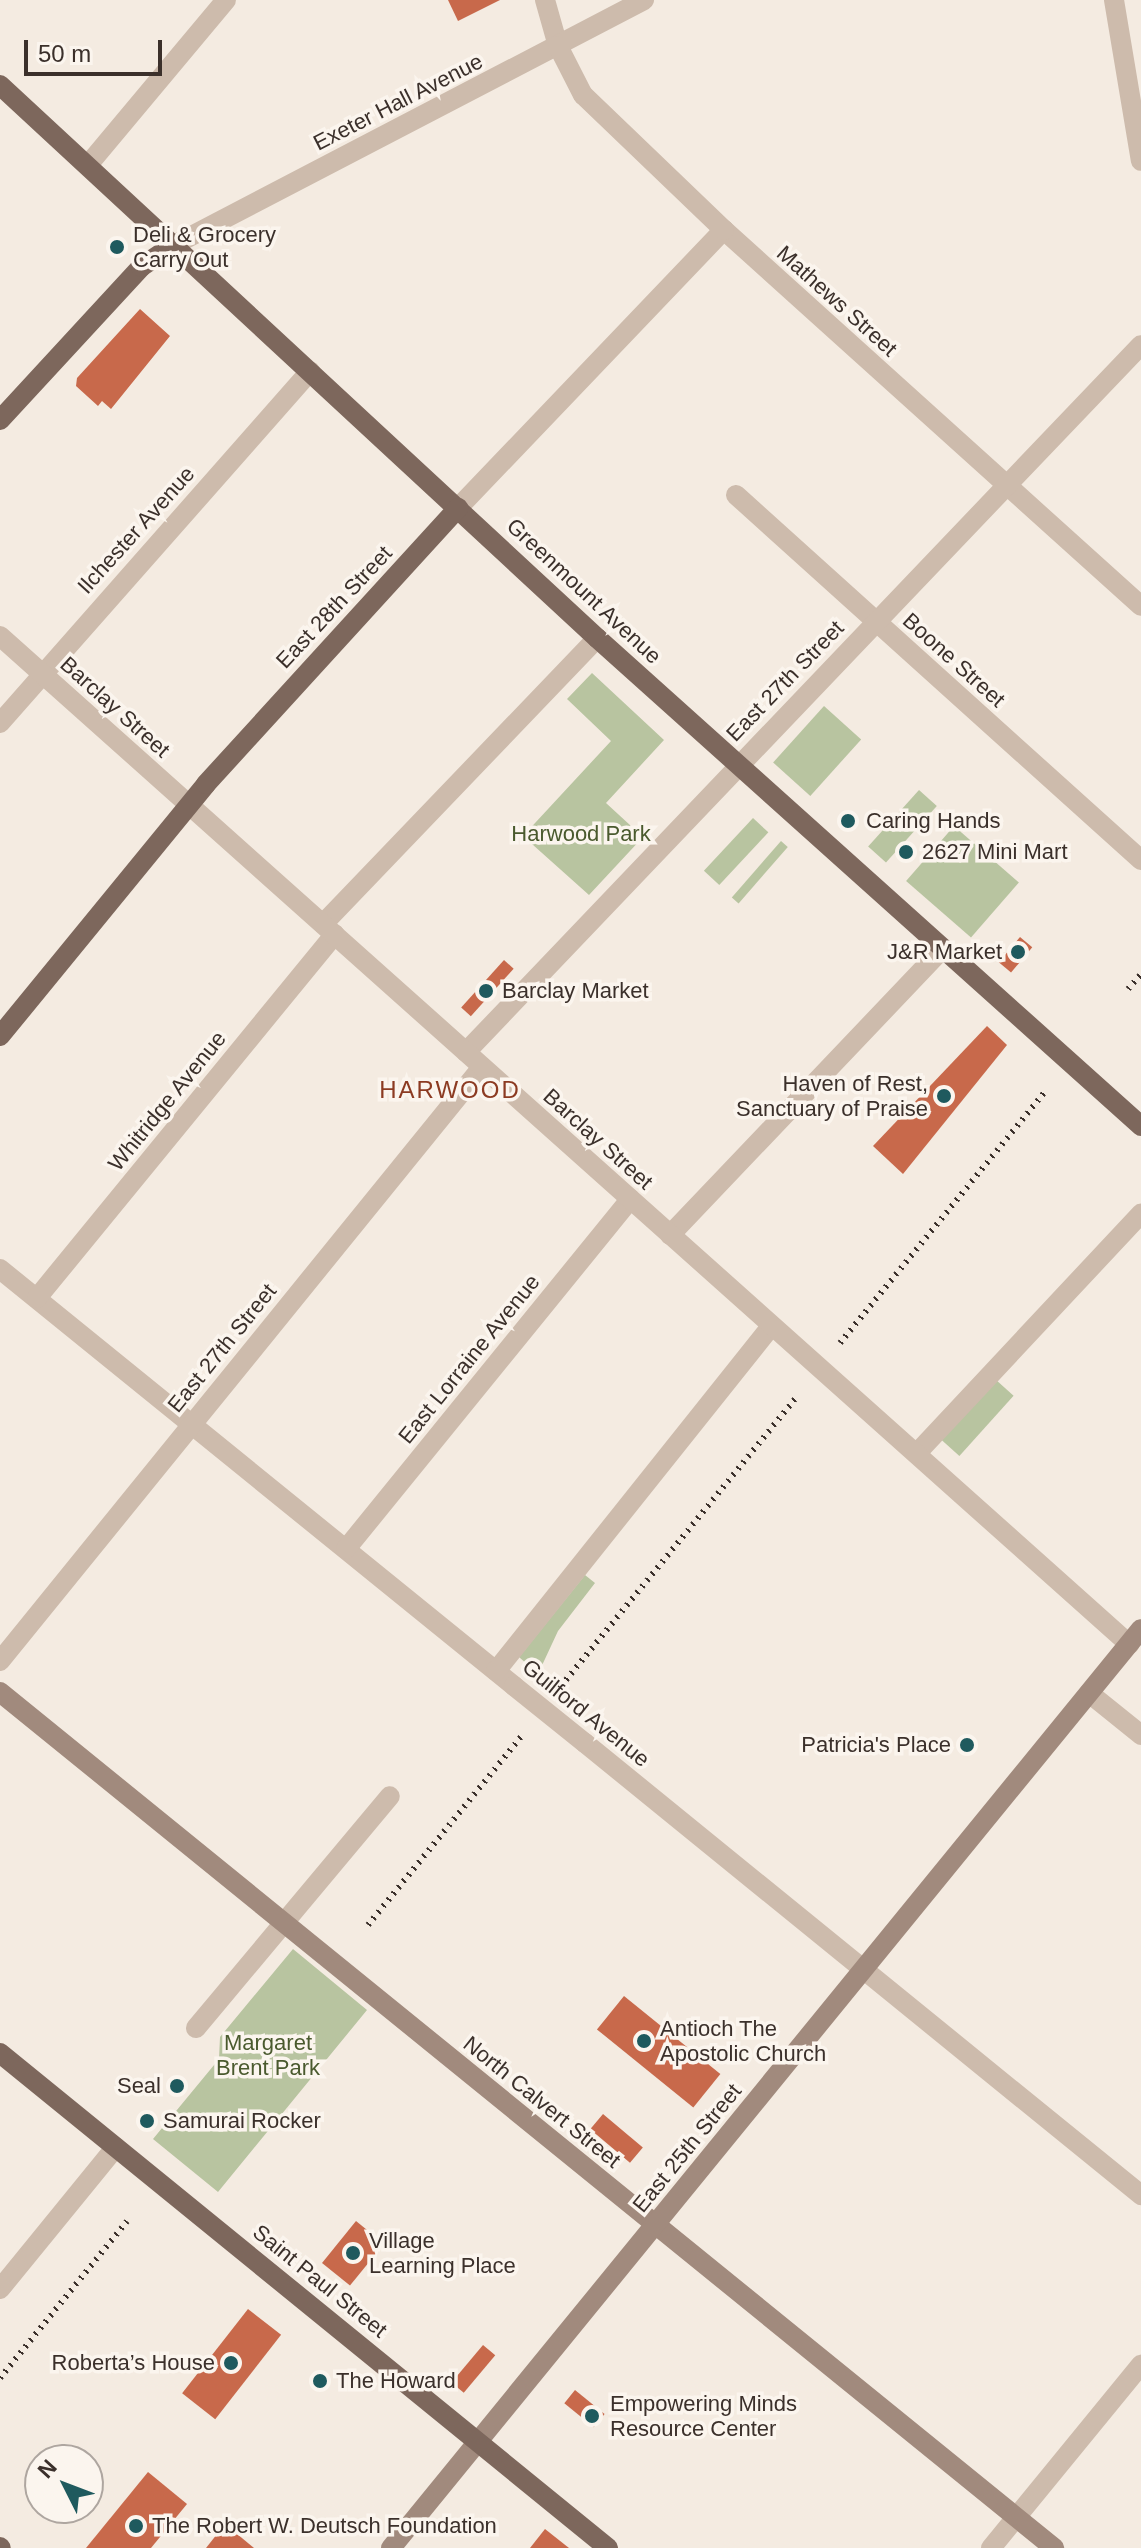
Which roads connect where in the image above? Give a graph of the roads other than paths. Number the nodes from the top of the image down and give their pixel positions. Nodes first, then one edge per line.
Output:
1 (545, 0) edge
2 (644, 0) edge
3 (1114, 0) edge
4 (222, 1) edge
5 (558, 46) junction
6 (0, 85) edge
7 (1141, 161) edge
8 (88, 165) junction
9 (724, 230) junction
10 (174, 245) junction
11 (1141, 345) edge
12 (310, 371) junction
13 (0, 420) edge
14 (1005, 486) junction
15 (736, 495) dead end
16 (458, 508) junction
17 (1141, 606) edge
18 (875, 621) junction
19 (0, 636) edge
20 (597, 638) junction
21 (41, 673) junction
22 (0, 723) edge
23 (738, 765) junction
24 (189, 805) junction
25 (1141, 860) edge
26 (329, 929) junction
27 (943, 948) junction
28 (0, 1036) edge
29 (466, 1052) junction
30 (482, 1067) junction
31 (1141, 1126) edge
32 (630, 1199) junction
33 (1141, 1214) edge
34 (670, 1235) junction
35 (0, 1269) edge
36 (37, 1298) junction
37 (771, 1326) junction
38 (192, 1425) junction
39 (917, 1453) junction
40 (346, 1549) junction
41 (1135, 1636) edge
42 (0, 1661) edge
43 (496, 1671) junction
44 (0, 1692) edge
45 (1089, 1693) junction
46 (1141, 1735) edge
47 (390, 1796) dead end
48 (285, 1923) junction
49 (864, 1969) junction
50 (196, 2028) dead end
51 (0, 2053) edge
52 (116, 2147) junction
53 (1141, 2195) edge
54 (655, 2225) junction
55 (0, 2289) edge
56 (1141, 2365) edge
57 (478, 2443) junction
58 (1017, 2517) junction
59 (391, 2548) edge
60 (608, 2548) edge
61 (991, 2548) edge
62 (1054, 2548) edge

1 - 5 street, Mathews Street
2 - 5 street, Exeter Hall Avenue
3 - 7 street
4 - 8 street
5 - 9 street, Mathews Street
5 - 10 street, Exeter Hall Avenue
6 - 8 main road, Greenmount Avenue
8 - 10 main road, Greenmount Avenue
9 - 14 street, Mathews Street
9 - 16 street, East 28th Street
10 - 12 main road, Greenmount Avenue
10 - 13 main road
11 - 14 street, East 27th Street
12 - 16 main road, Greenmount Avenue
12 - 21 street, Ilchester Avenue
14 - 17 street, Mathews Street
14 - 18 street, East 27th Street
15 - 18 street, Boone Street
16 - 20 main road, Greenmount Avenue
16 - 24 main road, East 28th Street
18 - 23 street, East 27th Street
18 - 25 street, Boone Street
19 - 21 street, Barclay Street
20 - 23 main road, Greenmount Avenue
20 - 26 street, Whitridge Avenue
21 - 22 street, Ilchester Avenue
21 - 24 street, Barclay Street
23 - 27 main road, Greenmount Avenue
23 - 29 street, East 27th Street
24 - 26 street, Barclay Street
24 - 28 main road, East 28th Street
26 - 29 street, Barclay Street
26 - 36 street, Whitridge Avenue
27 - 31 main road, Greenmount Avenue
27 - 34 street
29 - 30 street, Barclay Street
30 - 32 street, Barclay Street
30 - 38 street, East 27th Street
32 - 34 street, Barclay Street
32 - 40 street, East Lorraine Avenue
33 - 39 street
34 - 37 street, Barclay Street
35 - 36 street, Guilford Avenue
36 - 38 street, Guilford Avenue
37 - 39 street, Barclay Street
37 - 43 street
38 - 40 street, Guilford Avenue
38 - 42 street, East 27th Street
39 - 41 street, Barclay Street
40 - 43 street, Guilford Avenue
41 - 45 main road, East 25th Street
43 - 49 street, Guilford Avenue, bridge
44 - 48 main road, North Calvert Street
45 - 46 street
45 - 49 main road, East 25th Street
47 - 48 street
48 - 50 street
48 - 54 main road, North Calvert Street
49 - 53 street, Guilford Avenue
49 - 54 main road, East 25th Street
51 - 52 main road, Saint Paul Street
52 - 55 street
52 - 57 main road, Saint Paul Street
54 - 57 main road, East 25th Street
54 - 58 main road, North Calvert Street
56 - 58 street
57 - 59 main road, East 25th Street
57 - 60 main road, Saint Paul Street
58 - 61 street
58 - 62 main road, North Calvert Street

